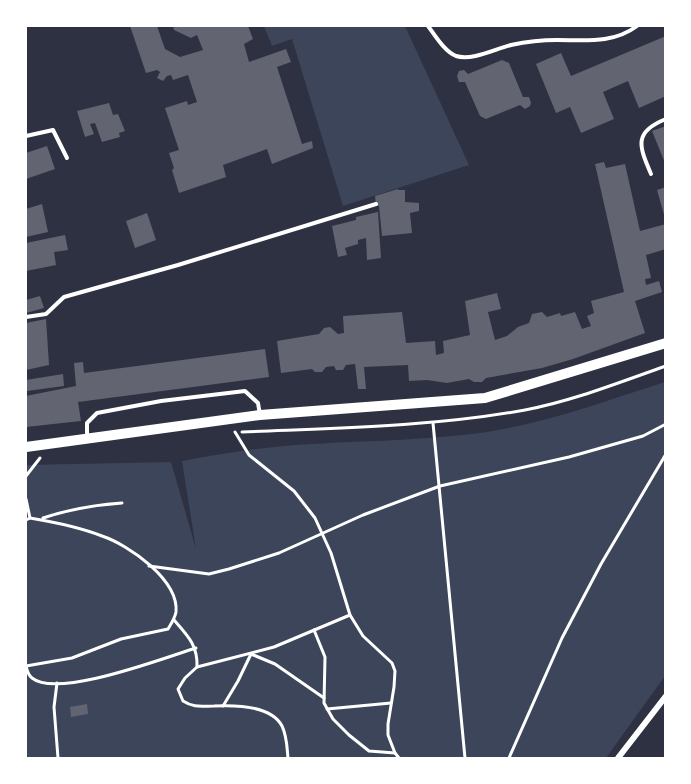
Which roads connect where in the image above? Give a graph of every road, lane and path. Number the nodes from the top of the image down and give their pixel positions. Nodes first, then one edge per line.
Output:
1 (428, 26) edge
2 (637, 26) edge
3 (666, 119) edge
4 (26, 136) edge
5 (67, 158) dead end
6 (651, 174) dead end
7 (376, 204) dead end
8 (26, 317) edge
9 (666, 343) edge
10 (666, 366) edge
11 (260, 415) junction
12 (433, 423) junction
13 (666, 424) edge
14 (87, 439) junction
15 (26, 447) edge
16 (666, 454) edge
17 (36, 464) dead end
18 (26, 476) edge
19 (440, 486) junction
20 (26, 499) edge
21 (122, 502) dead end
22 (30, 518) junction
23 (42, 519) junction
24 (26, 520) edge
25 (322, 534) junction
26 (149, 566) junction
27 (350, 615) junction
28 (173, 619) junction
29 (314, 630) junction
30 (196, 648) junction
31 (251, 654) junction
32 (26, 666) edge
33 (197, 667) junction
34 (57, 683) junction
35 (666, 696) edge
36 (324, 698) junction
37 (391, 703) junction
38 (223, 706) junction
39 (327, 709) junction
40 (395, 753) junction
41 (58, 759) edge
42 (288, 759) edge
43 (399, 759) edge
44 (465, 759) edge
45 (510, 759) edge
46 (618, 759) edge

1 - 2 lane
3 - 6 lane
4 - 5 lane
7 - 8 lane
9 - 11 main road
10 - 12 path
11 - 14 main road
11 - 14 lane
12 - 19 path
12 - 25 path
13 - 19 path
14 - 15 main road
16 - 45 path
17 - 18 path
19 - 25 path
19 - 44 path
20 - 22 path
21 - 23 path
22 - 23 path
22 - 24 path
23 - 26 path
25 - 26 path
25 - 27 path
26 - 28 path
27 - 29 path
27 - 37 path
28 - 30 path
28 - 32 path
29 - 31 path
29 - 36 path
30 - 33 path
30 - 34 path
31 - 33 path
31 - 36 path
31 - 38 path
32 - 34 path
33 - 38 path
34 - 41 path
35 - 46 street
36 - 39 path
37 - 39 path
37 - 40 path
38 - 42 path
39 - 40 path
40 - 43 path

